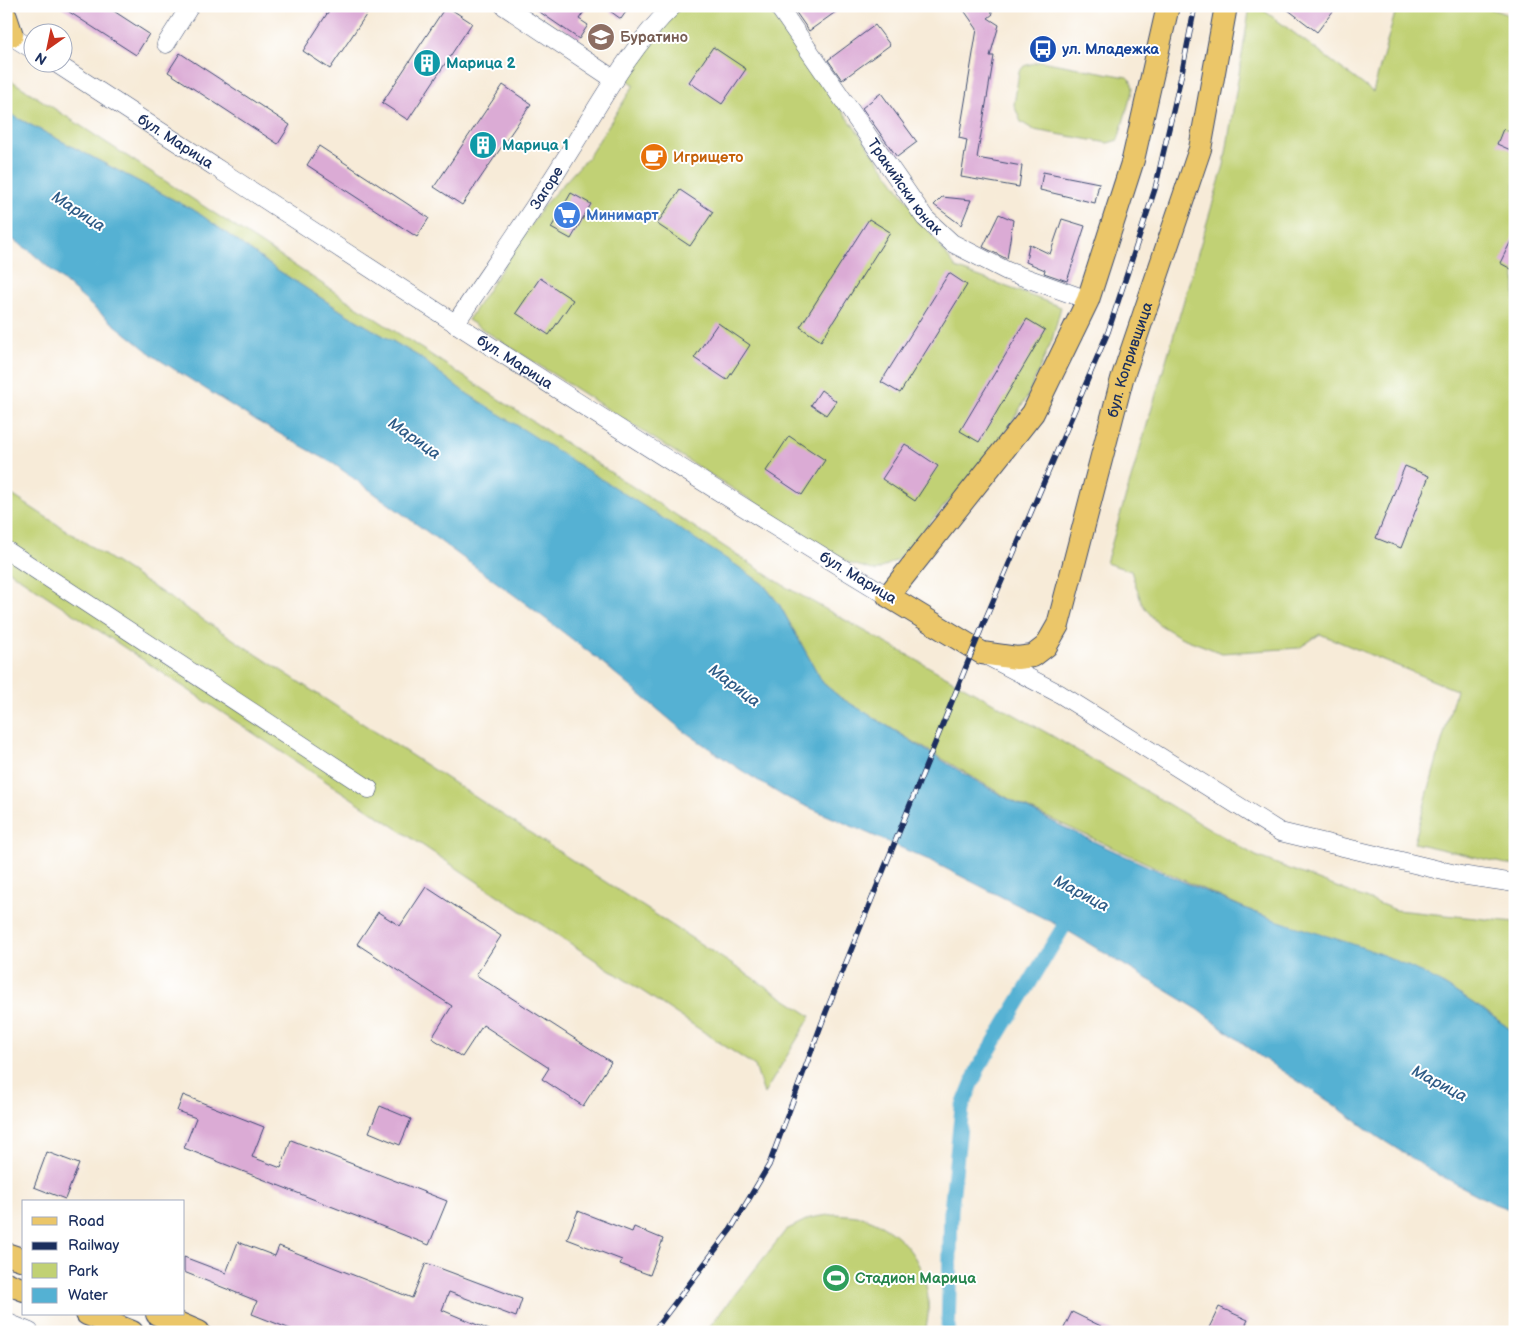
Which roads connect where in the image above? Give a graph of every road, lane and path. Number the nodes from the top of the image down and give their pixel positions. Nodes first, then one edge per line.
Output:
1 (190, 6) edge
2 (504, 6) edge
3 (673, 6) edge
4 (778, 6) edge
5 (1168, 6) edge
6 (1226, 6) edge
7 (8, 29) edge
8 (22, 41) edge
9 (166, 44) dead end
10 (69, 72) edge
11 (615, 80) junction
12 (1088, 300) junction
13 (455, 324) junction
14 (6, 550) edge
15 (888, 596) junction
16 (982, 654) junction
17 (369, 789) dead end
18 (1515, 883) edge
19 (6, 1254) edge
20 (22, 1259) edge
21 (6, 1283) edge
22 (22, 1289) edge
23 (162, 1316) edge
24 (92, 1321) edge
25 (6, 1322) edge
26 (30, 1332) edge
27 (132, 1332) edge
28 (199, 1332) edge

1 - 9 street
2 - 11 street
3 - 11 street, Загоре
4 - 12 street, Тракийски юнак
5 - 12 main road
6 - 16 main road, бул. Копривщица
7 - 8 street
10 - 13 street, бул. Марица
11 - 13 street, Загоре
12 - 15 main road
13 - 15 street, бул. Марица
14 - 17 street
15 - 16 main road, бул. Марица
16 - 18 street
19 - 20 main road
21 - 22 main road
23 - 28 main road
24 - 27 main road
25 - 26 street

